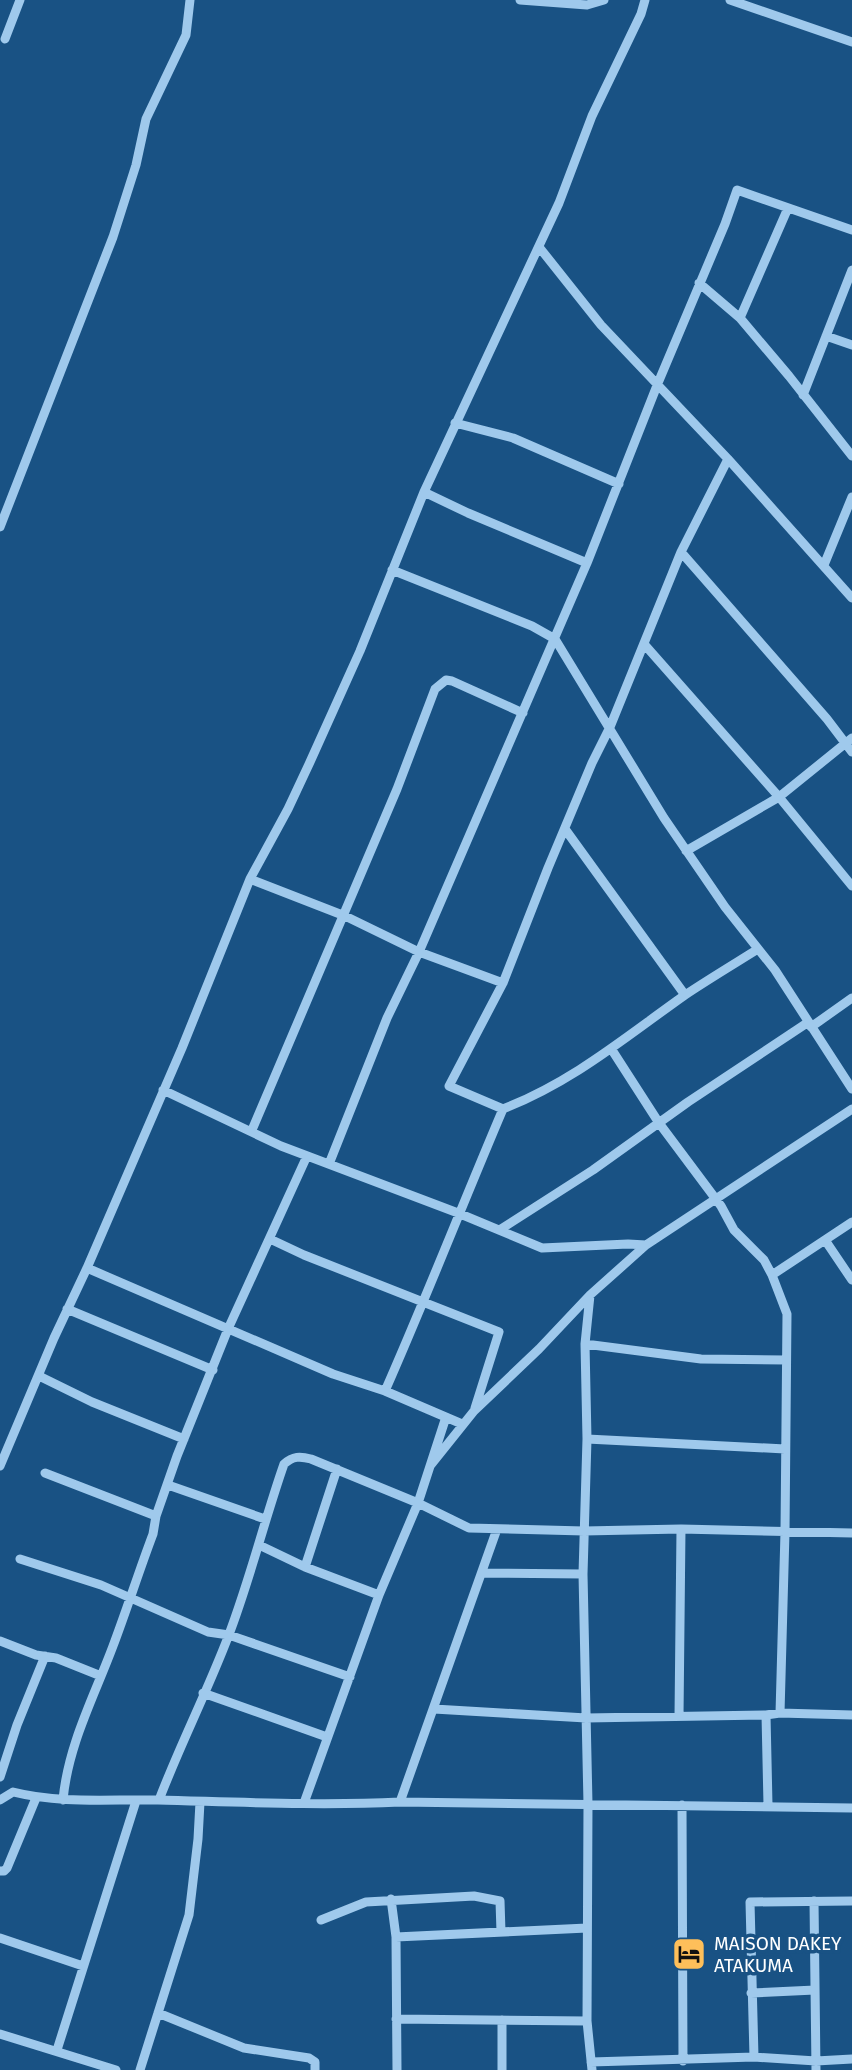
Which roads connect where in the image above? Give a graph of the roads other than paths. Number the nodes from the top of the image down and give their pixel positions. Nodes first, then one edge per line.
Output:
1 (20, 0) edge
2 (190, 0) edge
3 (520, 0) edge
4 (604, 0) edge
5 (645, 0) edge
6 (730, 0) edge
7 (5, 39) dead end
8 (852, 42) edge
9 (788, 208) junction
10 (852, 230) edge
11 (539, 247) junction
12 (852, 270) edge
13 (699, 283) junction
14 (740, 318) junction
15 (826, 336) junction
16 (852, 345) edge
17 (658, 383) junction
18 (803, 395) junction
19 (455, 423) junction
20 (852, 456) edge
21 (728, 459) junction
22 (619, 484) junction
23 (424, 492) junction
24 (852, 497) edge
25 (0, 527) edge
26 (681, 552) junction
27 (587, 563) junction
28 (824, 565) junction
29 (392, 570) junction
30 (852, 598) edge
31 (555, 639) junction
32 (644, 644) junction
33 (523, 713) junction
34 (610, 727) junction
35 (848, 740) edge
36 (852, 752) edge
37 (779, 797) junction
38 (565, 829) junction
39 (686, 851) junction
40 (250, 879) junction
41 (852, 886) edge
42 (345, 916) junction
43 (758, 948) junction
44 (419, 952) junction
45 (503, 983) junction
46 (685, 995) junction
47 (852, 998) edge
48 (809, 1025) junction
49 (612, 1050) junction
50 (852, 1089) edge
51 (163, 1090) junction
52 (503, 1109) junction
53 (850, 1114) edge
54 (659, 1123) junction
55 (252, 1130) junction
56 (307, 1156) junction
57 (329, 1164) junction
58 (715, 1200) junction
59 (458, 1213) junction
60 (852, 1222) edge
61 (501, 1229) junction
62 (270, 1239) junction
63 (825, 1240) junction
64 (646, 1245) junction
65 (87, 1268) junction
66 (772, 1275) junction
67 (852, 1280) edge
68 (590, 1295) junction
69 (424, 1303) junction
70 (67, 1309) junction
71 (228, 1329) junction
72 (585, 1344) junction
73 (786, 1360) junction
74 (213, 1370) junction
75 (39, 1376) junction
76 (384, 1391) junction
77 (474, 1410) junction
78 (446, 1417) junction
79 (462, 1424) junction
80 (184, 1439) junction
81 (587, 1439) junction
82 (785, 1449) junction
83 (0, 1466) edge
84 (430, 1466) junction
85 (337, 1469) junction
86 (45, 1473) dead end
87 (168, 1485) junction
88 (418, 1503) junction
89 (156, 1516) junction
90 (265, 1519) junction
91 (497, 1529) junction
92 (681, 1529) junction
93 (584, 1531) junction
94 (785, 1532) junction
95 (852, 1533) edge
96 (259, 1545) junction
97 (20, 1559) dead end
98 (305, 1567) junction
99 (484, 1573) junction
100 (583, 1574) junction
101 (379, 1595) junction
102 (131, 1597) junction
103 (229, 1635) junction
104 (0, 1642) edge
105 (45, 1656) junction
106 (101, 1676) junction
107 (350, 1677) junction
108 (203, 1693) junction
109 (434, 1709) junction
110 (780, 1713) junction
111 (766, 1715) junction
112 (852, 1715) edge
113 (679, 1716) junction
114 (586, 1718) junction
115 (327, 1737) junction
116 (0, 1777) edge
117 (0, 1788) edge
118 (13, 1792) junction
119 (36, 1798) junction
120 (0, 1800) edge
121 (63, 1800) junction
122 (159, 1800) junction
123 (136, 1801) junction
124 (200, 1802) junction
125 (400, 1802) junction
126 (304, 1803) junction
127 (589, 1804) junction
128 (682, 1805) junction
129 (768, 1805) junction
130 (852, 1808) edge
131 (0, 1871) edge
132 (391, 1899) junction
133 (814, 1901) junction
134 (852, 1901) edge
135 (321, 1920) dead end
136 (587, 1928) junction
137 (501, 1932) junction
138 (396, 1937) junction
139 (0, 1938) edge
140 (83, 1966) junction
141 (815, 1990) junction
142 (751, 1993) junction
143 (158, 2013) junction
144 (396, 2019) junction
145 (502, 2020) junction
146 (587, 2021) junction
147 (0, 2034) edge
148 (57, 2050) junction
149 (754, 2057) junction
150 (852, 2059) edge
151 (683, 2061) junction
152 (816, 2065) edge
153 (591, 2066) edge
154 (116, 2070) edge
155 (140, 2070) edge
156 (314, 2070) edge
157 (397, 2070) edge
158 (502, 2070) edge

1 - 7 street
2 - 25 street
3 - 4 street
5 - 11 street
6 - 8 street
9 - 10 street
9 - 13 street
9 - 14 street
11 - 17 street
11 - 19 street
12 - 15 street
13 - 14 street
13 - 17 street
14 - 18 street
15 - 16 street
15 - 18 street
17 - 21 street
17 - 22 street
18 - 20 street
19 - 22 street
19 - 23 street
21 - 26 street
21 - 28 street
22 - 27 street
23 - 27 street
23 - 29 street
24 - 28 street
26 - 32 street
26 - 35 street
27 - 31 street
28 - 30 street
29 - 31 street
29 - 40 street
31 - 33 street
31 - 34 street
32 - 34 street
32 - 37 street
33 - 42 street
33 - 44 street
34 - 38 street
34 - 39 street
35 - 36 street
35 - 37 street
37 - 39 street
37 - 41 street
38 - 45 street
38 - 46 street
39 - 43 street
40 - 42 street
40 - 51 street
42 - 44 street
42 - 55 street
43 - 46 street
43 - 48 street
44 - 45 street
44 - 57 street
45 - 52 street
46 - 49 street
47 - 48 street
48 - 50 street
48 - 54 street
49 - 52 street
49 - 54 street
51 - 55 street
51 - 65 street
52 - 59 street
53 - 58 street
54 - 58 street
54 - 61 street
55 - 56 street
56 - 57 street
56 - 62 street
57 - 59 street
58 - 64 street
58 - 66 street
59 - 61 street
59 - 69 street
60 - 63 street
61 - 64 street
62 - 69 street
62 - 71 street
63 - 66 street
63 - 67 street
64 - 68 street
65 - 70 street
65 - 71 street
66 - 73 street
68 - 72 street
68 - 77 street
69 - 76 street
69 - 77 street
70 - 74 street
70 - 75 street
71 - 74 street
71 - 76 street
72 - 73 street
72 - 81 street
73 - 82 street
74 - 80 street
75 - 80 street
75 - 83 street
76 - 78 street
77 - 79 street
78 - 79 street
78 - 84 street
79 - 84 street
80 - 87 street
81 - 82 street
81 - 93 street
82 - 94 street
84 - 88 street
85 - 88 street
85 - 90 street
85 - 98 street
86 - 89 street
87 - 89 street
87 - 90 street
88 - 91 street
88 - 101 street
89 - 102 street
90 - 96 street
91 - 93 street
91 - 99 street
92 - 93 street
92 - 94 street
92 - 113 street
93 - 100 street
94 - 95 street
94 - 110 street
96 - 98 street
96 - 103 street
97 - 102 street
98 - 101 street
99 - 100 street
99 - 109 street
100 - 114 street
101 - 107 street
102 - 103 street
102 - 106 street
103 - 107 street
103 - 108 street
104 - 105 street
105 - 106 street
105 - 116 street
106 - 121 street
107 - 115 street
108 - 115 street
108 - 122 street
109 - 114 street
109 - 125 street
110 - 111 street
110 - 112 street
111 - 113 street
111 - 129 street
113 - 114 street
114 - 127 street
115 - 126 street
117 - 118 street
118 - 119 street
118 - 120 street
119 - 121 street
119 - 131 street
121 - 123 street
122 - 123 street
122 - 124 street
123 - 140 street
124 - 126 street
124 - 143 street
125 - 126 street
125 - 127 street
127 - 128 street
127 - 136 street
128 - 129 street
128 - 151 street
129 - 130 street
132 - 135 street
132 - 137 street
132 - 138 street
133 - 134 street
133 - 141 street
133 - 142 street
136 - 137 street
136 - 146 street
137 - 138 street
138 - 144 street
139 - 140 street
140 - 148 street
141 - 142 street
141 - 152 street
142 - 149 street
143 - 155 street
143 - 156 street
144 - 145 street
144 - 157 street
145 - 146 street
145 - 158 street
146 - 153 street
147 - 148 street
148 - 154 street
149 - 151 street
149 - 152 street
150 - 152 street
151 - 153 street

